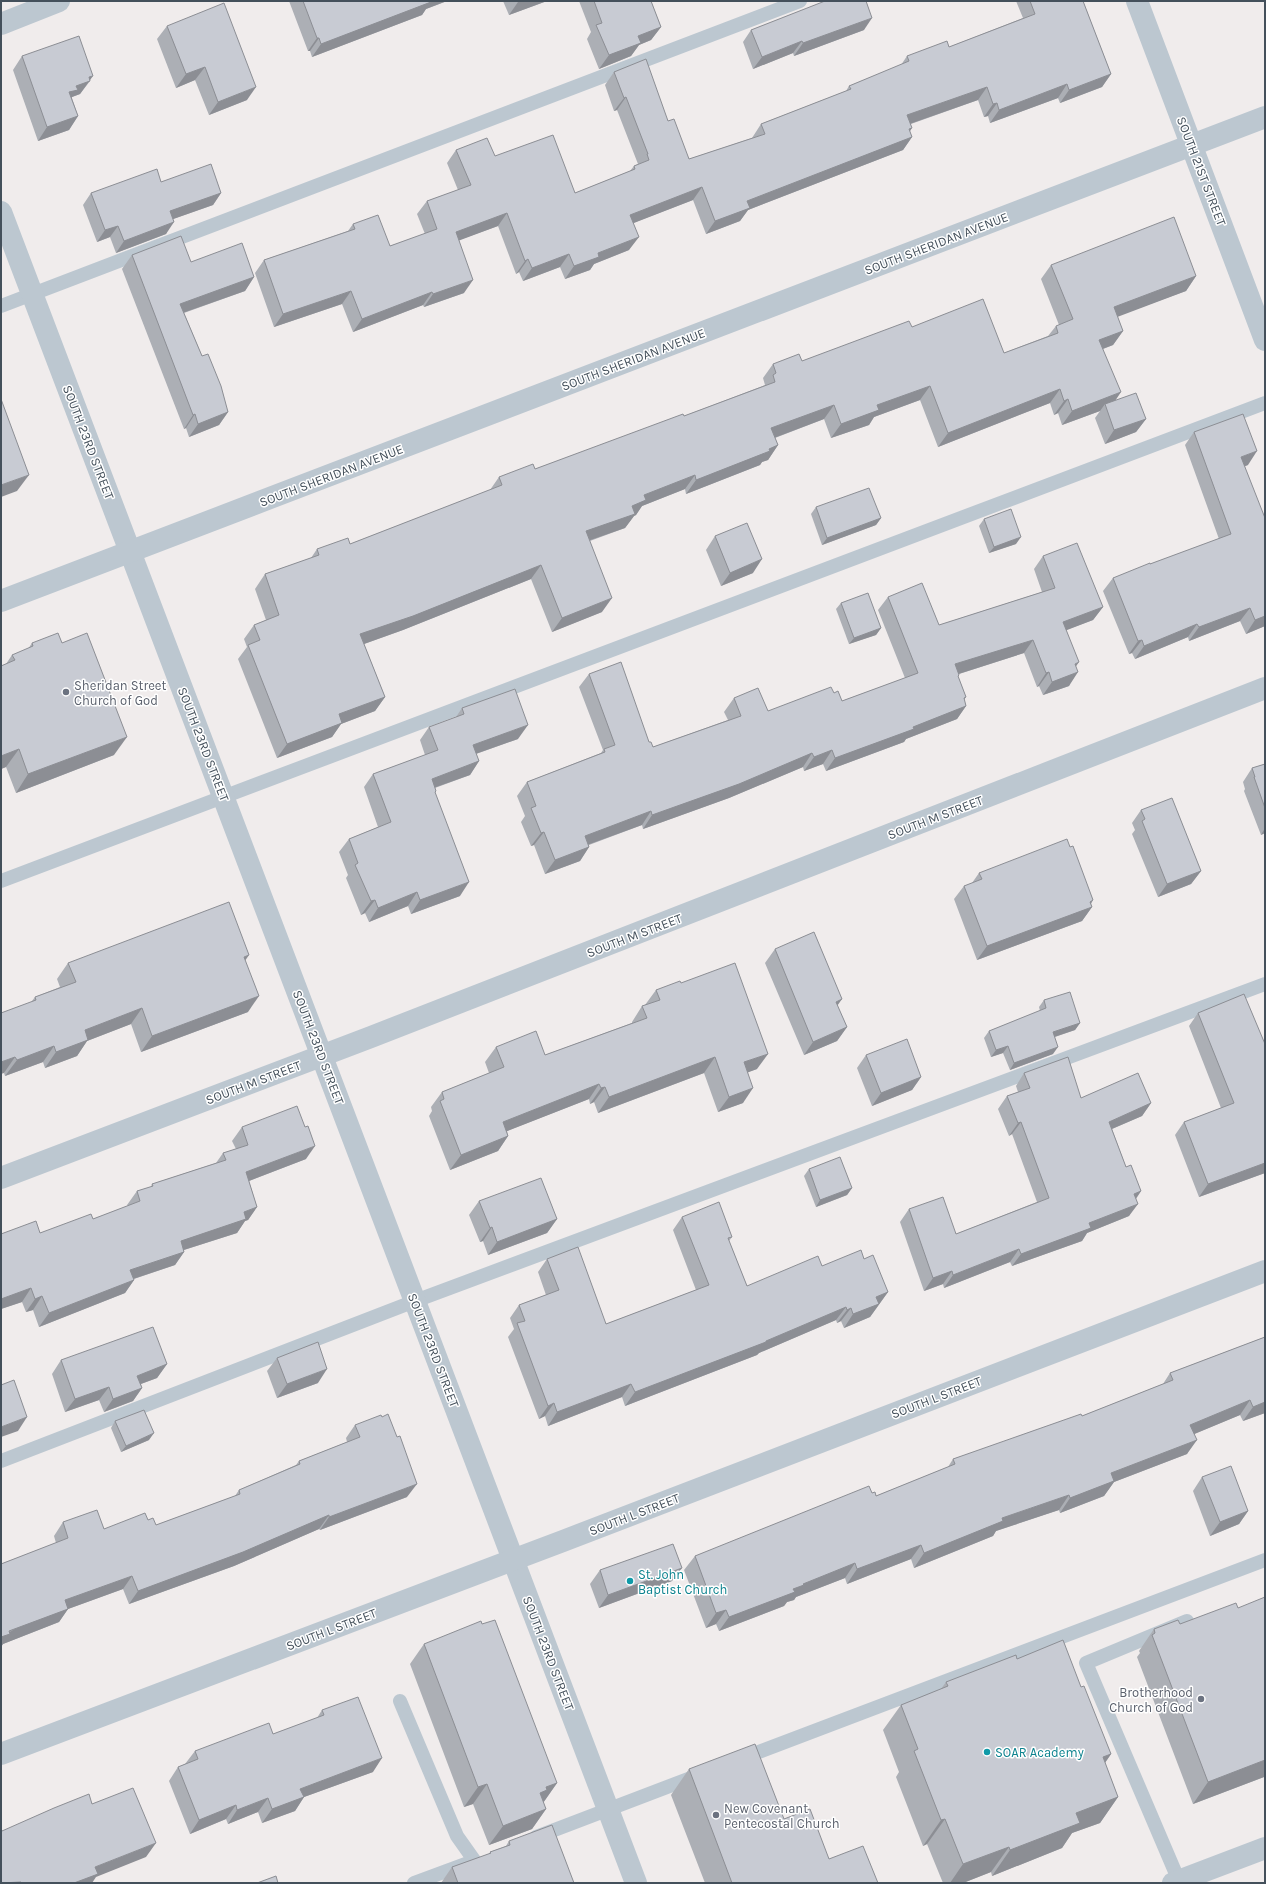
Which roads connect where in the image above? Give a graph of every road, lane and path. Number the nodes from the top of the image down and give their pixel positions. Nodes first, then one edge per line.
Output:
1 (59, 1) edge
2 (800, 1) edge
3 (1137, 1) edge
4 (1, 24) edge
5 (1265, 117) edge
6 (1192, 144) junction
7 (1, 212) edge
8 (32, 294) junction
9 (1, 306) edge
10 (1265, 340) edge
11 (1265, 403) edge
12 (131, 552) junction
13 (1, 601) edge
14 (1265, 688) edge
15 (224, 797) junction
16 (1, 881) edge
17 (1265, 984) edge
18 (322, 1056) junction
19 (1, 1178) edge
20 (1265, 1271) edge
21 (415, 1301) junction
22 (1, 1460) edge
23 (514, 1560) junction
24 (1265, 1560) edge
25 (1187, 1621) edge
26 (400, 1701) dead end
27 (1, 1754) edge
28 (725, 1765) edge
29 (710, 1771) edge
30 (608, 1809) junction
31 (526, 1841) edge
32 (1265, 1848) edge
33 (489, 1855) edge
34 (474, 1860) junction
35 (1176, 1882) edge
36 (414, 1883) edge
37 (636, 1883) edge

1 - 4 street
2 - 8 lane
3 - 6 street, SOUTH 21ST STREET
5 - 6 street, SOUTH SHERIDAN AVENUE
6 - 10 street, SOUTH 21ST STREET
6 - 12 street, SOUTH SHERIDAN AVENUE
7 - 8 street, SOUTH 23RD STREET
8 - 9 lane
8 - 12 street, SOUTH 23RD STREET
11 - 15 lane
12 - 13 street, SOUTH SHERIDAN AVENUE
12 - 15 street, SOUTH 23RD STREET
14 - 18 street, SOUTH M STREET
15 - 16 lane
15 - 18 street, SOUTH 23RD STREET
17 - 21 lane
18 - 19 street, SOUTH M STREET
18 - 21 street, SOUTH 23RD STREET
20 - 23 street, SOUTH L STREET
21 - 22 lane
21 - 23 street, SOUTH 23RD STREET
23 - 27 street, SOUTH L STREET
23 - 30 street, SOUTH 23RD STREET
24 - 28 lane
25 - 35 lane
26 - 34 lane
29 - 30 lane
30 - 31 lane
30 - 37 street, SOUTH 23RD STREET
32 - 35 street
33 - 34 lane
34 - 36 lane

